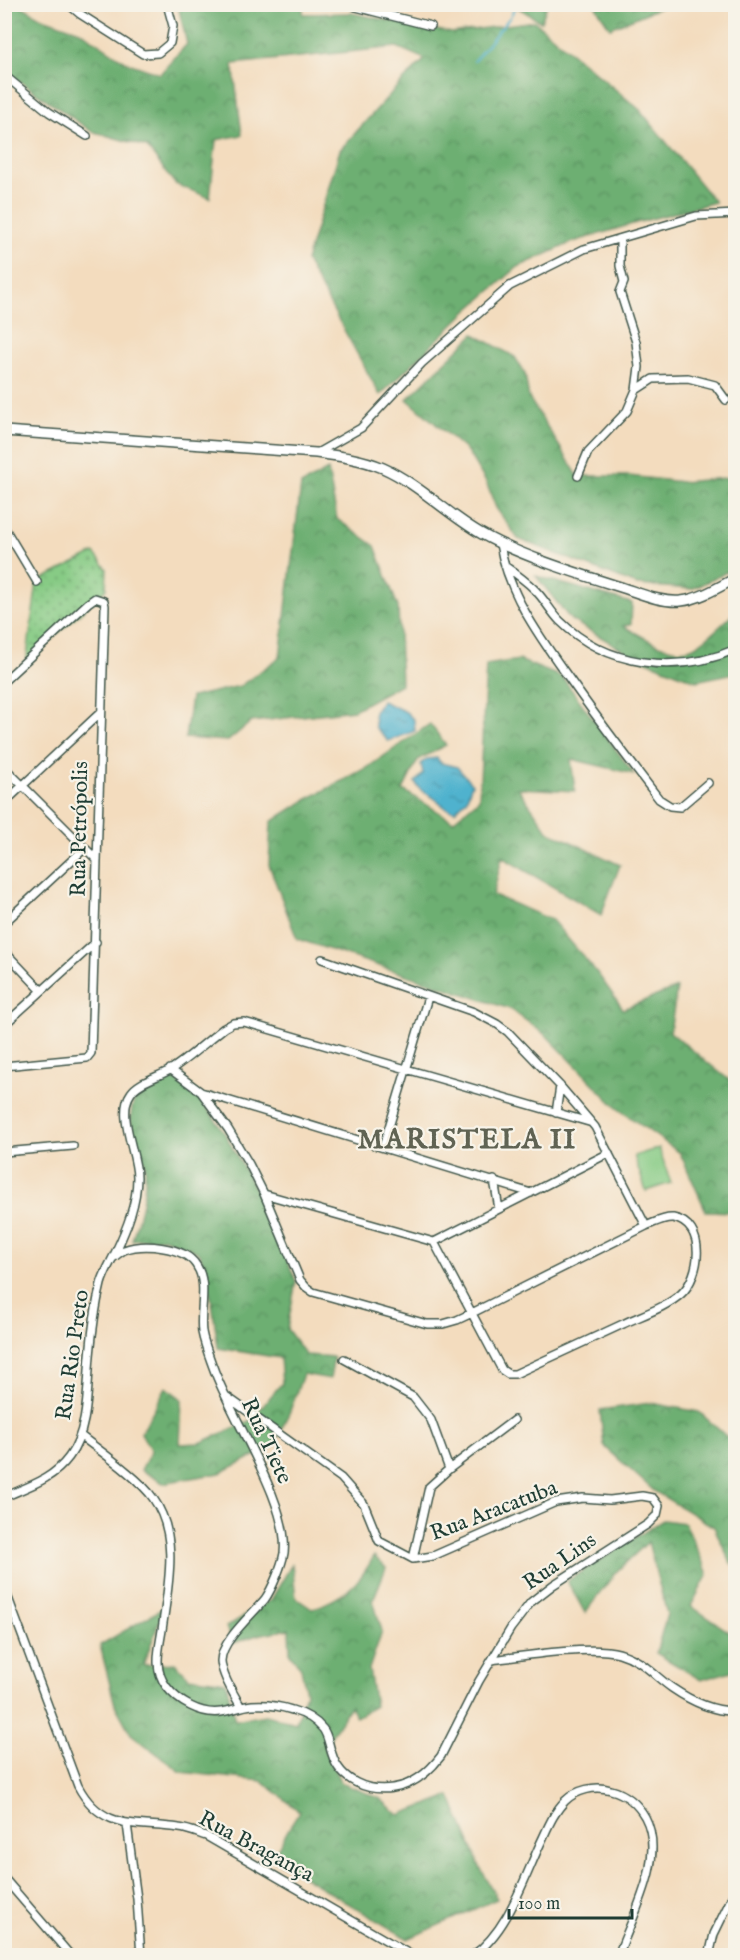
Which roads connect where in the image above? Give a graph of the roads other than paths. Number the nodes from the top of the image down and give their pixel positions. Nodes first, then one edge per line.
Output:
1 (68, 4) edge
2 (167, 4) edge
3 (351, 4) edge
4 (431, 26) dead end
5 (4, 75) edge
6 (87, 136) dead end
7 (735, 213) edge
8 (620, 238) junction
9 (636, 390) junction
10 (726, 400) dead end
11 (4, 431) edge
12 (316, 453) junction
13 (578, 476) dead end
14 (4, 527) edge
15 (500, 544) junction
16 (503, 564) junction
17 (735, 578) edge
18 (37, 582) dead end
19 (735, 649) edge
20 (4, 681) edge
21 (101, 712) junction
22 (4, 767) edge
23 (708, 783) dead end
24 (23, 785) junction
25 (4, 803) edge
26 (84, 849) junction
27 (97, 860) junction
28 (4, 923) edge
29 (96, 942) junction
30 (4, 951) edge
31 (322, 959) dead end
32 (41, 990) junction
33 (428, 997) junction
34 (4, 1025) edge
35 (4, 1066) edge
36 (171, 1069) junction
37 (405, 1070) junction
38 (560, 1086) junction
39 (201, 1092) junction
40 (556, 1113) junction
41 (589, 1122) junction
42 (73, 1146) dead end
43 (383, 1147) junction
44 (4, 1152) edge
45 (609, 1153) junction
46 (494, 1180) junction
47 (531, 1192) junction
48 (264, 1194) junction
49 (499, 1209) junction
50 (646, 1226) junction
51 (434, 1242) junction
52 (111, 1260) junction
53 (472, 1313) junction
54 (344, 1359) dead end
55 (226, 1396) junction
56 (514, 1420) dead end
57 (81, 1436) junction
58 (449, 1469) junction
59 (4, 1497) edge
60 (659, 1506) joint
61 (413, 1559) junction
62 (4, 1587) edge
63 (492, 1660) junction
64 (241, 1707) junction
65 (735, 1711) edge
66 (127, 1824) junction
67 (4, 1878) edge
68 (735, 1889) edge
69 (72, 1956) edge
70 (141, 1956) edge
71 (413, 1956) edge
72 (472, 1956) edge
73 (618, 1956) edge
74 (709, 1956) edge

1 - 2 street
3 - 4 street
5 - 6 street
7 - 8 street
8 - 9 street
8 - 12 street
9 - 10 street
9 - 13 street
11 - 12 main road
12 - 15 main road
14 - 18 street
15 - 16 street
15 - 17 main road
16 - 19 street
16 - 23 street
20 - 21 street, Rua Petrópolis
21 - 24 street
21 - 27 street, Rua Petrópolis
22 - 24 street
24 - 25 street
24 - 26 street
26 - 27 street
26 - 28 street
27 - 29 street, Rua Petrópolis
29 - 32 street
29 - 35 street, Rua Petrópolis
30 - 32 street
31 - 33 street
32 - 34 street
33 - 37 street
33 - 38 street
36 - 37 street
36 - 39 street
36 - 52 street, Rua Rio Preto
37 - 40 street
37 - 43 street
38 - 40 street
38 - 41 street
39 - 43 street
39 - 48 street
40 - 41 street
41 - 45 street
42 - 44 street
43 - 46 street
45 - 47 street
45 - 50 street
46 - 47 street
46 - 49 street
47 - 49 street
48 - 51 street
48 - 53 street
49 - 51 street
50 - 53 street
50 - 53 street
51 - 53 street
52 - 55 street, Rua Tiete
52 - 57 street, Rua Rio Preto
54 - 58 street
55 - 61 street, Rua Aracatuba
55 - 64 street, Rua Tiete
56 - 58 street
57 - 59 street, Rua Rio Preto
57 - 64 street, Rua Lins
58 - 61 street
60 - 61 street, Rua Aracatuba
60 - 63 street, Rua Lins
62 - 66 street, Rua Bragança
63 - 64 street, Rua Lins
63 - 65 street
66 - 70 street
66 - 71 street, Rua Bragança
67 - 69 street
68 - 74 street
72 - 73 street

